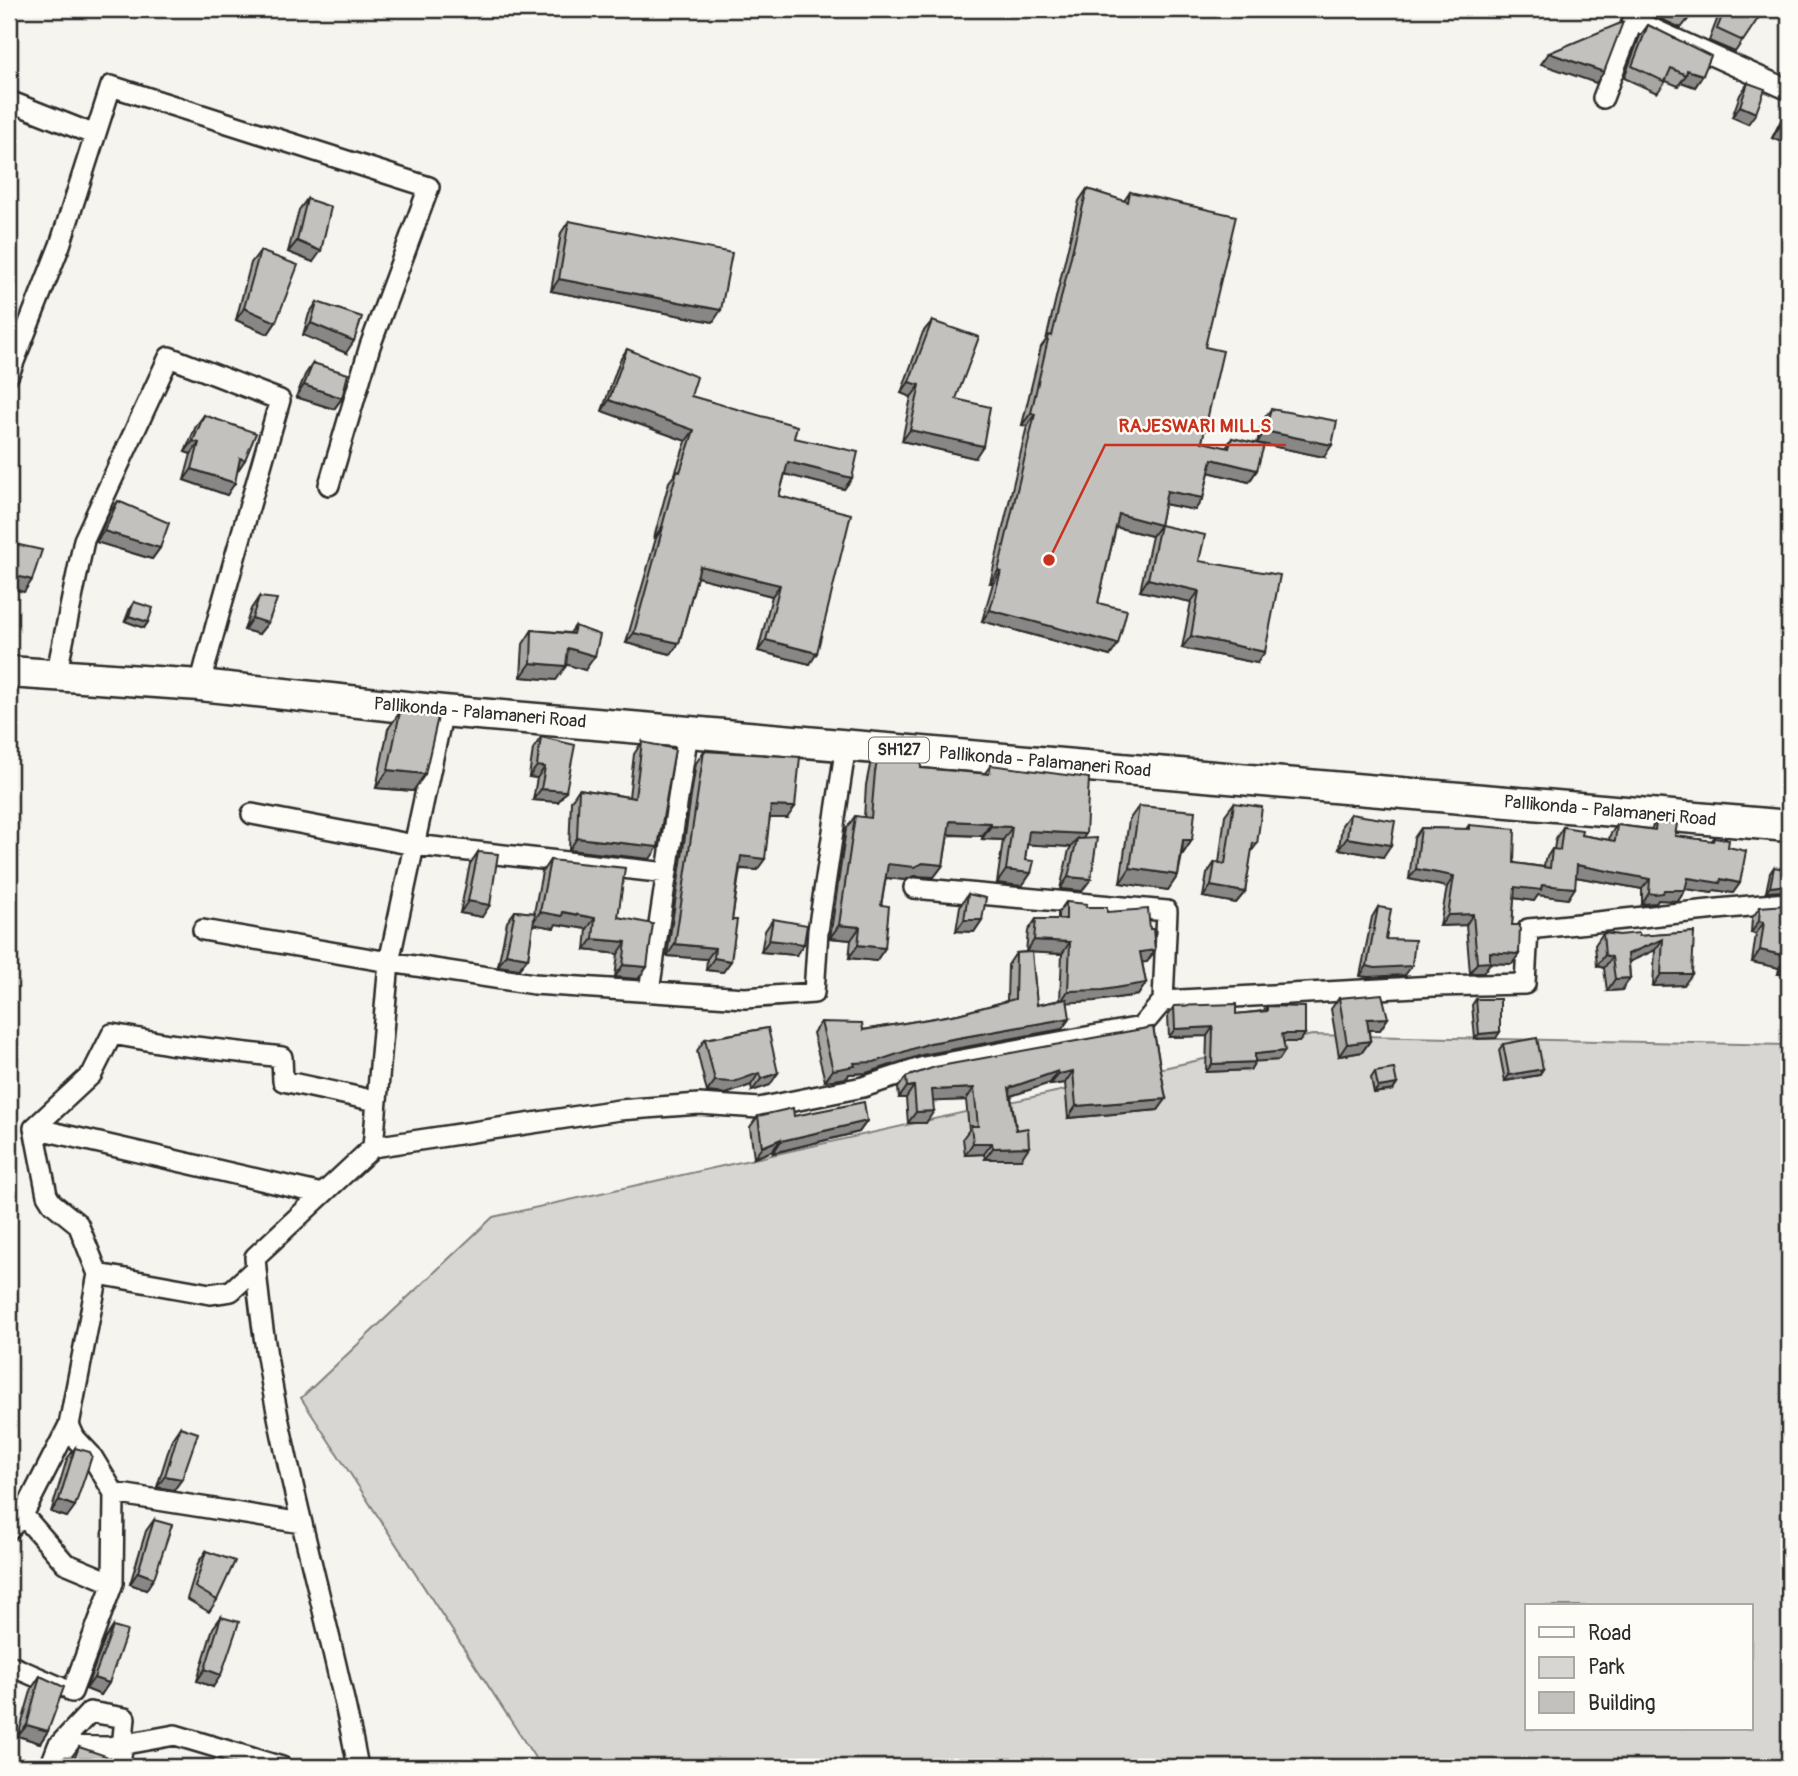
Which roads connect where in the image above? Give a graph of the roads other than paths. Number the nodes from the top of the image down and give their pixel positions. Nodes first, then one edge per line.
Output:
1 (1789, 90) edge
2 (1603, 98) dead end
3 (9, 101) edge
4 (95, 135) junction
5 (9, 374) edge
6 (329, 485) dead end
7 (9, 673) edge
8 (56, 676) junction
9 (200, 685) junction
10 (443, 711) junction
11 (688, 732) junction
12 (846, 746) junction
13 (252, 814) dead end
14 (1789, 826) edge
15 (414, 845) junction
16 (667, 873) junction
17 (914, 888) dead end
18 (1789, 904) edge
19 (203, 930) dead end
20 (389, 962) junction
21 (649, 991) junction
22 (1163, 1000) junction
23 (376, 1101) junction
24 (34, 1128) junction
25 (373, 1147) junction
26 (322, 1194) junction
27 (256, 1268) junction
28 (98, 1273) junction
29 (69, 1425) junction
30 (114, 1493) junction
31 (23, 1515) junction
32 (302, 1523) junction
33 (9, 1530) edge
34 (113, 1583) junction
35 (9, 1665) edge
36 (72, 1692) junction
37 (90, 1712) junction
38 (121, 1745) junction
39 (58, 1746) junction
40 (50, 1767) edge
41 (120, 1767) edge
42 (282, 1767) edge
43 (358, 1767) edge

1 - 2 street
3 - 4 street
4 - 5 street
4 - 6 street
7 - 8 main road, Pallikonda - Palamaneri Road / SH127
8 - 9 main road, Pallikonda - Palamaneri Road / SH127
8 - 9 street
9 - 10 main road, Pallikonda - Palamaneri Road / SH127
10 - 11 main road, Pallikonda - Palamaneri Road / SH127
10 - 15 street
11 - 12 main road, Pallikonda - Palamaneri Road / SH127
11 - 16 street
12 - 14 main road, Pallikonda - Palamaneri Road / SH127
12 - 21 street
13 - 15 street
15 - 16 street
15 - 20 street
16 - 21 street
17 - 22 street
18 - 22 street
19 - 20 street
20 - 21 street
20 - 23 street
22 - 25 street
23 - 24 street
23 - 25 street
24 - 26 street
24 - 28 street
25 - 26 street
26 - 27 street
27 - 28 street
27 - 32 street
28 - 29 street
29 - 30 street
29 - 31 street
30 - 32 street
30 - 34 street
31 - 33 street
31 - 34 street
32 - 43 street
34 - 36 street
35 - 36 street
36 - 37 street
37 - 38 street
37 - 39 street
38 - 39 street
38 - 41 street
38 - 42 street
39 - 40 street

